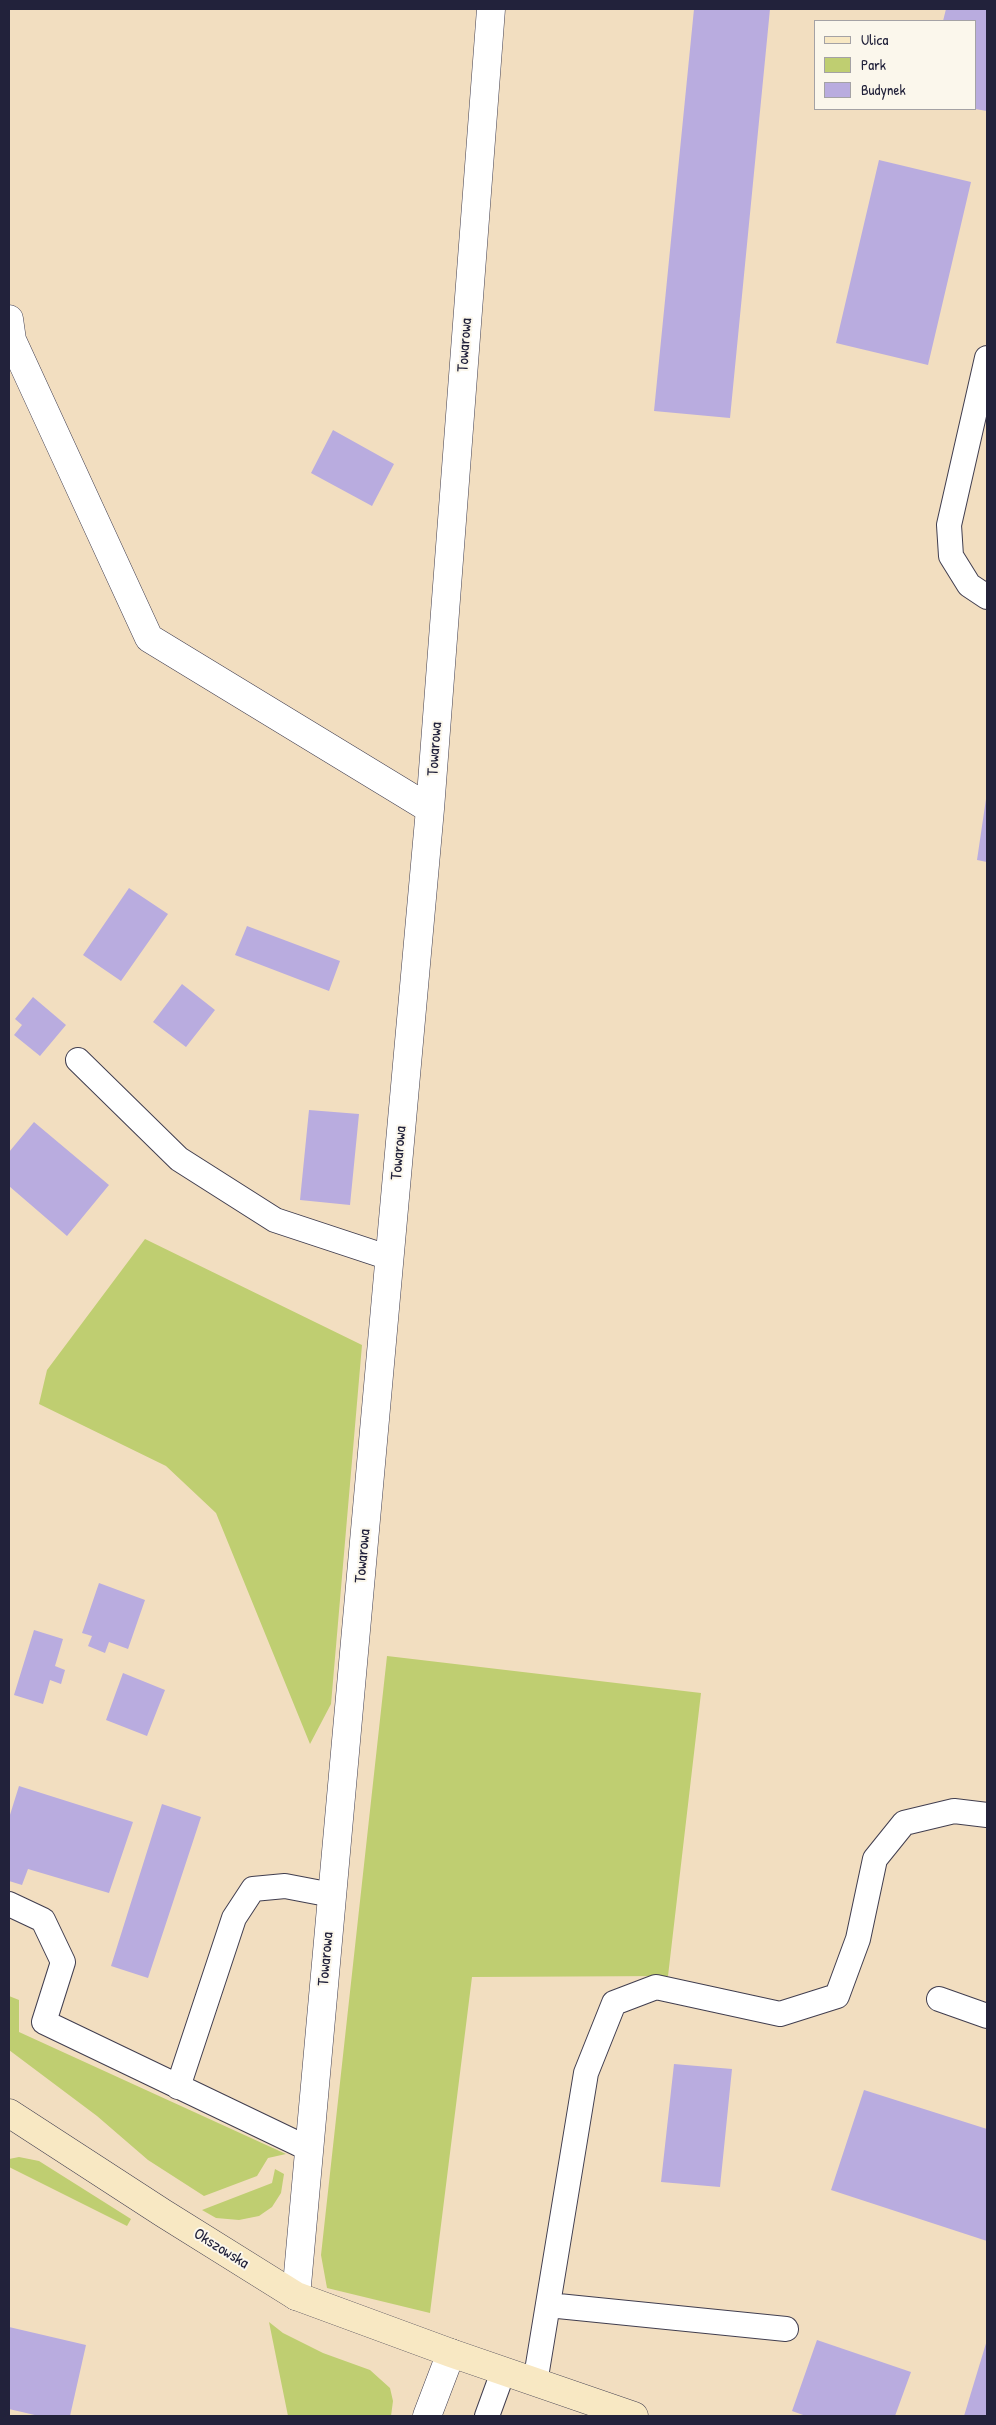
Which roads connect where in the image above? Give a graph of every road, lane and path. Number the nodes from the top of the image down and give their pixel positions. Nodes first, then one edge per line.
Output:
1 (490, 9) edge
2 (9, 318) edge
3 (987, 358) edge
4 (987, 597) edge
5 (430, 809) junction
6 (78, 1060) dead end
7 (390, 1258) junction
8 (987, 1815) edge
9 (332, 1895) junction
10 (9, 1904) edge
11 (939, 1999) dead end
12 (987, 2016) edge
13 (178, 2087) junction
14 (10, 2115) edge
15 (309, 2150) junction
16 (296, 2296) junction
17 (548, 2305) junction
18 (786, 2329) dead end
19 (451, 2353) junction
20 (503, 2372) junction
21 (535, 2383) junction
22 (427, 2416) edge
23 (487, 2416) edge
24 (634, 2416) edge

1 - 5 street, Towarowa
2 - 5 street
3 - 4 lane
5 - 7 street, Towarowa
6 - 7 lane
7 - 9 street, Towarowa
8 - 17 lane
9 - 13 lane
9 - 15 street, Towarowa
10 - 13 lane
11 - 12 lane
13 - 15 lane
14 - 16 main road, Okszowska
15 - 16 street, Towarowa
16 - 19 main road, Okszowska
17 - 18 lane
17 - 21 lane
19 - 20 main road, Okszowska
19 - 22 street
20 - 21 main road, Okszowska
20 - 23 lane
21 - 24 main road, Okszowska

